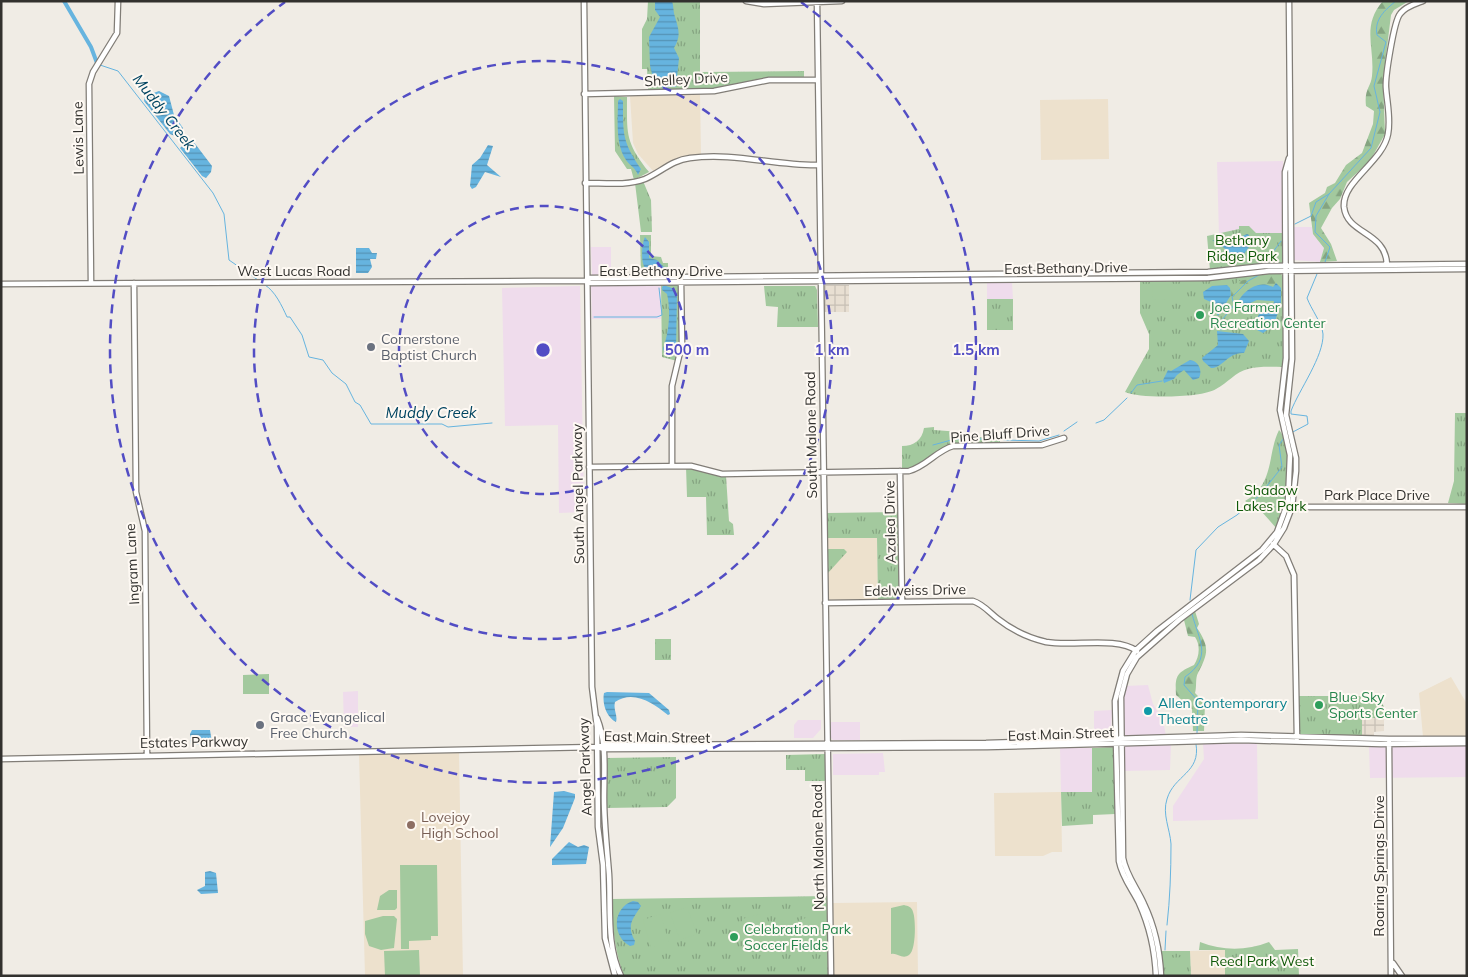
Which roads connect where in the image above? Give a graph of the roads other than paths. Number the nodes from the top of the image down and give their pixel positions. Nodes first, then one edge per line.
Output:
1 (118, 1) edge
2 (584, 1) edge
3 (746, 1) edge
4 (842, 1) edge
5 (1289, 1) edge
6 (1423, 1) edge
7 (817, 3) edge
8 (818, 80) junction
9 (584, 94) junction
10 (1291, 150) junction
11 (1288, 162) junction
12 (819, 166) junction
13 (1291, 179) junction
14 (585, 183) junction
15 (1288, 216) junction
16 (1431, 264) junction
17 (1467, 264) edge
18 (1387, 266) junction
19 (1457, 266) junction
20 (1291, 268) junction
21 (1411, 268) junction
22 (1467, 268) edge
23 (1285, 269) junction
24 (681, 280) junction
25 (820, 280) junction
26 (587, 281) junction
27 (91, 283) junction
28 (134, 283) junction
29 (1, 284) edge
30 (1292, 317) junction
31 (1285, 318) junction
32 (1064, 438) dead end
33 (672, 466) junction
34 (589, 467) junction
35 (900, 471) junction
36 (823, 473) junction
37 (1289, 506) junction
38 (1467, 507) edge
39 (1272, 543) junction
40 (902, 602) junction
41 (825, 603) junction
42 (1138, 652) junction
43 (593, 707) junction
44 (1467, 738) edge
45 (1297, 739) junction
46 (1160, 740) junction
47 (1454, 741) junction
48 (1040, 742) junction
49 (1118, 742) junction
50 (1389, 742) junction
51 (1068, 743) junction
52 (1467, 743) edge
53 (649, 744) junction
54 (695, 746) junction
55 (827, 746) junction
56 (898, 746) junction
57 (1018, 746) junction
58 (597, 747) junction
59 (604, 747) junction
60 (630, 749) junction
61 (147, 754) junction
62 (1, 758) edge
63 (1391, 959) junction
64 (615, 976) edge
65 (621, 976) edge
66 (831, 976) edge
67 (1156, 976) edge
68 (1161, 976) edge
69 (1392, 976) edge
70 (1402, 976) edge

1 - 27 main road, Lewis Lane
2 - 9 main road
3 - 7 main road
4 - 7 main road
5 - 10 main road
6 - 18 main road
7 - 8 main road, South Malone Road
8 - 9 main road, Shelley Drive
8 - 12 main road, South Malone Road
9 - 14 main road
10 - 11 main road
10 - 13 main road
11 - 13 main road
11 - 15 main road
12 - 14 main road
12 - 25 main road, South Malone Road
13 - 15 main road
14 - 26 main road
15 - 20 main road
15 - 23 main road
16 - 18 main road, East Bethany Drive
16 - 19 main road, East Bethany Drive
16 - 21 main road
17 - 19 main road, East Bethany Drive
18 - 20 main road, East Bethany Drive
18 - 21 main road, East Bethany Drive
19 - 21 main road, East Bethany Drive
19 - 22 main road, East Bethany Drive
20 - 23 main road, East Bethany Drive
20 - 30 main road
23 - 25 main road, East Bethany Drive
23 - 31 main road
24 - 25 main road, East Bethany Drive
24 - 26 main road, East Bethany Drive
24 - 33 main road
25 - 36 main road, South Malone Road
26 - 28 main road, West Lucas Road
26 - 34 main road, South Angel Parkway
27 - 28 main road, West Lucas Road
27 - 29 main road, West Lucas Road
28 - 61 main road, Ingram Lane
30 - 31 main road
30 - 37 main road
31 - 37 main road
32 - 35 main road, Pine Bluff Drive
33 - 34 main road, Pine Bluff Drive
33 - 36 main road, Pine Bluff Drive
34 - 43 main road, South Angel Parkway
35 - 36 main road, Pine Bluff Drive
35 - 40 main road, Azalea Drive
36 - 41 main road, South Malone Road
37 - 38 main road, Park Place Drive
37 - 39 main road
39 - 42 main road
39 - 45 main road
40 - 41 main road, Edelweiss Drive
40 - 42 main road, Edelweiss Drive
41 - 55 main road, South Malone Road
42 - 49 main road
43 - 58 main road, Angel Parkway
43 - 59 main road, Angel Parkway
44 - 47 main road, East Main Street
45 - 46 main road, East Main Street
45 - 46 main road, East Main Street
45 - 50 main road, East Main Street
46 - 49 main road, East Main Street
46 - 49 main road, East Main Street
47 - 50 main road, East Main Street
47 - 52 main road, East Main Street
48 - 51 main road, East Main Street
48 - 56 main road, East Main Street
48 - 57 main road
49 - 51 main road, East Main Street
49 - 67 main road
49 - 68 main road
50 - 63 main road, Roaring Springs Drive
51 - 57 main road, East Main Street
53 - 54 main road, East Main Street
53 - 59 main road, East Main Street
53 - 60 main road
54 - 55 main road, East Main Street
54 - 60 main road, East Main Street
55 - 56 main road, East Main Street
55 - 66 main road, North Malone Road
56 - 57 main road, East Main Street
58 - 59 main road, East Main Street
58 - 61 main road, Estates Parkway
58 - 64 main road, Angel Parkway
59 - 60 main road, East Main Street
59 - 65 main road, Angel Parkway
61 - 62 main road, Estates Parkway
63 - 69 main road, Roaring Springs Drive
63 - 70 main road

